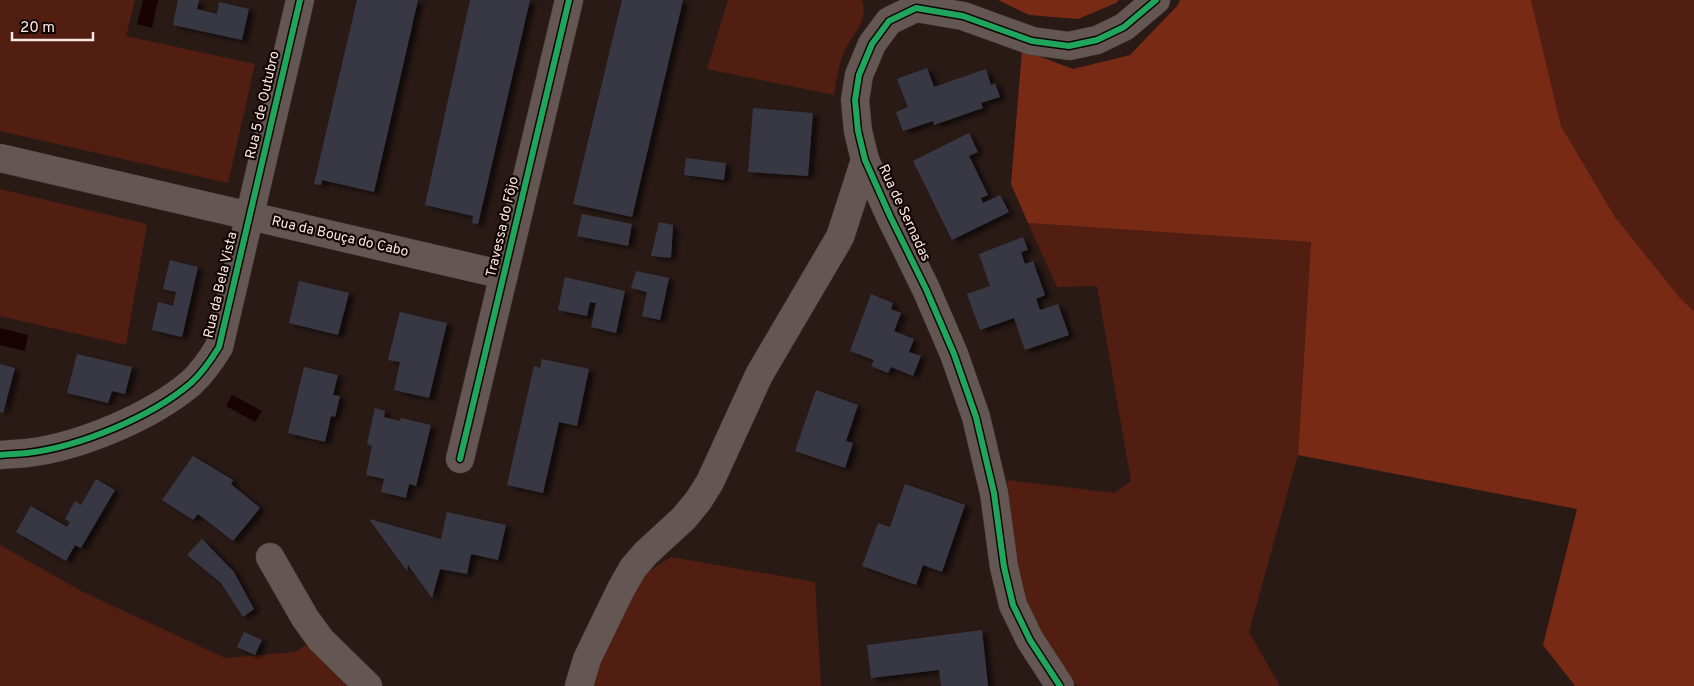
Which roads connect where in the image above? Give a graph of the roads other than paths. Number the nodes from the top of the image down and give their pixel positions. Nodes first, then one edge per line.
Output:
1 (300, 0) edge
2 (569, 0) edge
3 (1156, 0) edge
4 (912, 4) edge
5 (0, 158) edge
6 (865, 160) junction
7 (250, 216) junction
8 (504, 275) junction
9 (0, 455) edge
10 (460, 459) dead end
11 (270, 557) dead end
12 (368, 686) edge
13 (580, 686) edge
14 (1060, 686) edge

1 - 7 street, Rua 5 de Outubro
2 - 8 street, Travessa do Fôjo
3 - 4 street, Rua de Sernadas
4 - 6 street, Rua de Sernadas
5 - 7 street, Rua da Bouça do Cabo
6 - 13 street
6 - 14 street, Rua de Sernadas
7 - 8 street, Rua da Bouça do Cabo
7 - 9 street, Rua da Bela Vista
8 - 10 street, Travessa do Fôjo
11 - 12 street

